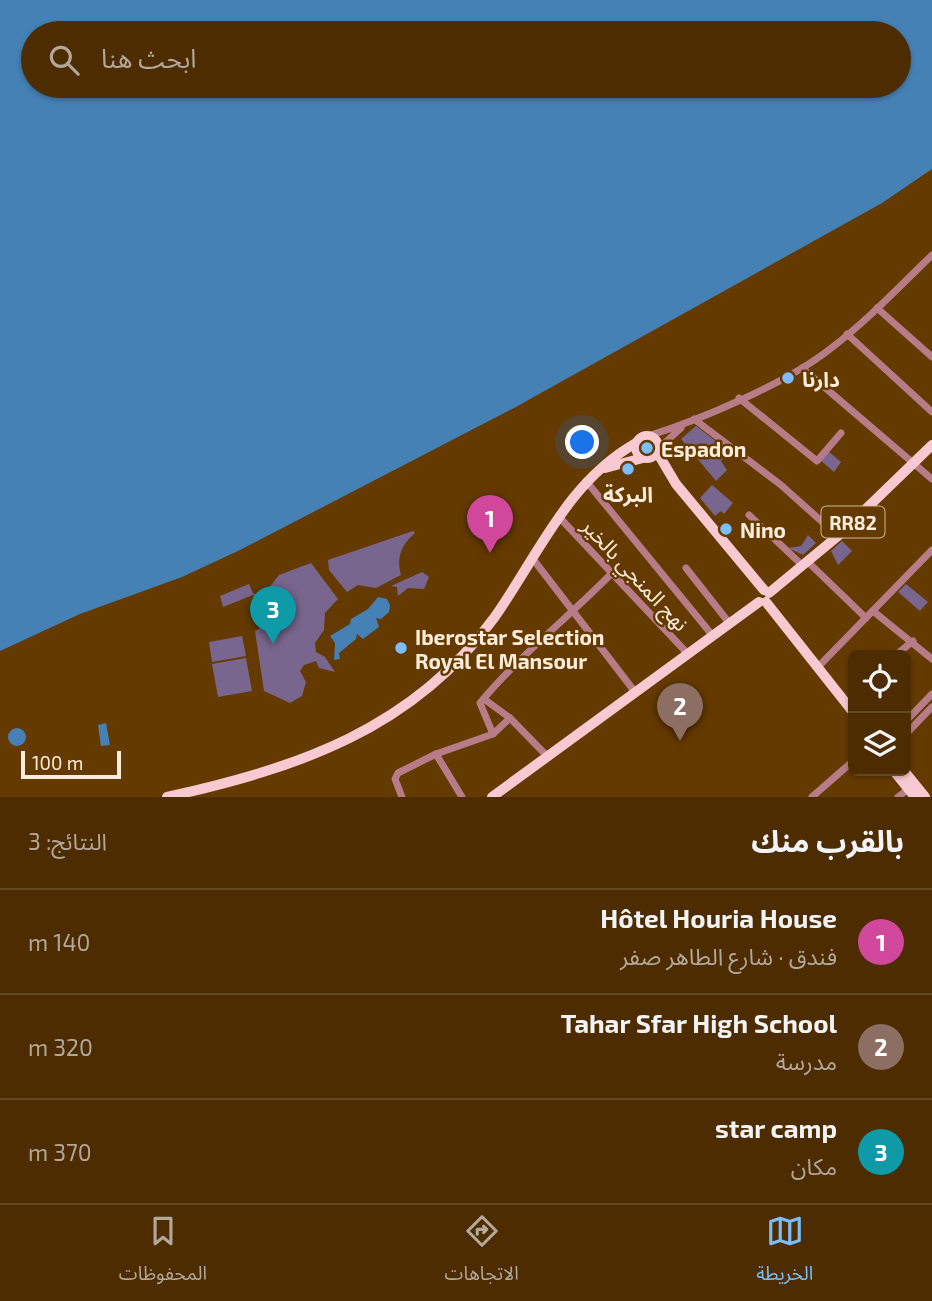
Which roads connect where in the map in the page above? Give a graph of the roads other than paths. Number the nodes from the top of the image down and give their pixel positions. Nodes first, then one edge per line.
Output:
1 (932, 255) edge
2 (877, 308) junction
3 (847, 334) junction
4 (932, 357) edge
5 (802, 368) junction
6 (739, 398) junction
7 (932, 412) edge
8 (691, 421) junction
9 (841, 433) dead end
10 (648, 436) junction
11 (636, 443) junction
12 (932, 445) edge
13 (657, 451) junction
14 (643, 458) junction
15 (913, 462) junction
16 (595, 472) junction
17 (932, 480) edge
18 (586, 481) junction
19 (676, 484) junction
20 (749, 515) dead end
21 (559, 517) junction
22 (838, 536) junction
23 (932, 550) edge
24 (925, 558) junction
25 (533, 559) junction
26 (806, 564) junction
27 (932, 564) edge
28 (686, 568) dead end
29 (613, 572) junction
30 (763, 597) junction
31 (873, 611) junction
32 (573, 613) junction
33 (866, 618) junction
34 (730, 624) junction
35 (713, 636) junction
36 (913, 641) junction
37 (902, 650) edge
38 (688, 654) junction
39 (932, 659) edge
40 (818, 667) junction
41 (635, 692) junction
42 (932, 694) edge
43 (482, 701) junction
44 (848, 706) edge
45 (932, 707) edge
46 (911, 716) edge
47 (510, 718) junction
48 (911, 729) edge
49 (493, 734) junction
50 (436, 754) junction
51 (547, 755) junction
52 (848, 767) edge
53 (899, 776) edge
54 (913, 790) edge
55 (496, 796) edge
56 (167, 797) edge
57 (402, 797) edge
58 (462, 797) edge
59 (812, 797) edge
60 (898, 797) edge
61 (925, 797) edge

1 - 2 street
2 - 3 street
2 - 4 street
3 - 5 street
3 - 7 street
5 - 6 street
5 - 15 street
6 - 8 street
6 - 9 street
8 - 10 street
8 - 13 street
8 - 22 street
10 - 11 main road
10 - 13 main road
11 - 14 main road
11 - 16 main road
12 - 15 main road, RR82
13 - 14 main road
13 - 19 main road
14 - 16 main road
14 - 19 main road
15 - 17 street
15 - 22 main road, RR82
16 - 18 main road
18 - 21 main road
18 - 35 street
19 - 30 main road
20 - 26 street
21 - 25 main road
21 - 29 street, نهج المنجي بالخير
22 - 26 main road, RR82
23 - 24 street
24 - 27 street
24 - 31 street
25 - 32 street
25 - 56 main road
26 - 30 main road, RR82
26 - 33 street
28 - 34 street
29 - 32 street
29 - 38 street, نهج المنجي بالخير
30 - 34 main road, RR82
30 - 40 main road
31 - 33 street
31 - 36 street
32 - 41 street
32 - 43 street
33 - 40 street
34 - 35 main road, RR82
35 - 38 main road, RR82
36 - 37 street
36 - 39 street
38 - 41 main road, RR82
40 - 44 main road
41 - 51 main road, RR82
42 - 46 street
43 - 47 street
43 - 49 street
45 - 48 street
47 - 49 street
47 - 51 street
49 - 50 street
50 - 57 street
50 - 58 street
51 - 55 main road, RR82
52 - 59 street
53 - 54 main road
54 - 60 street
54 - 61 main road

